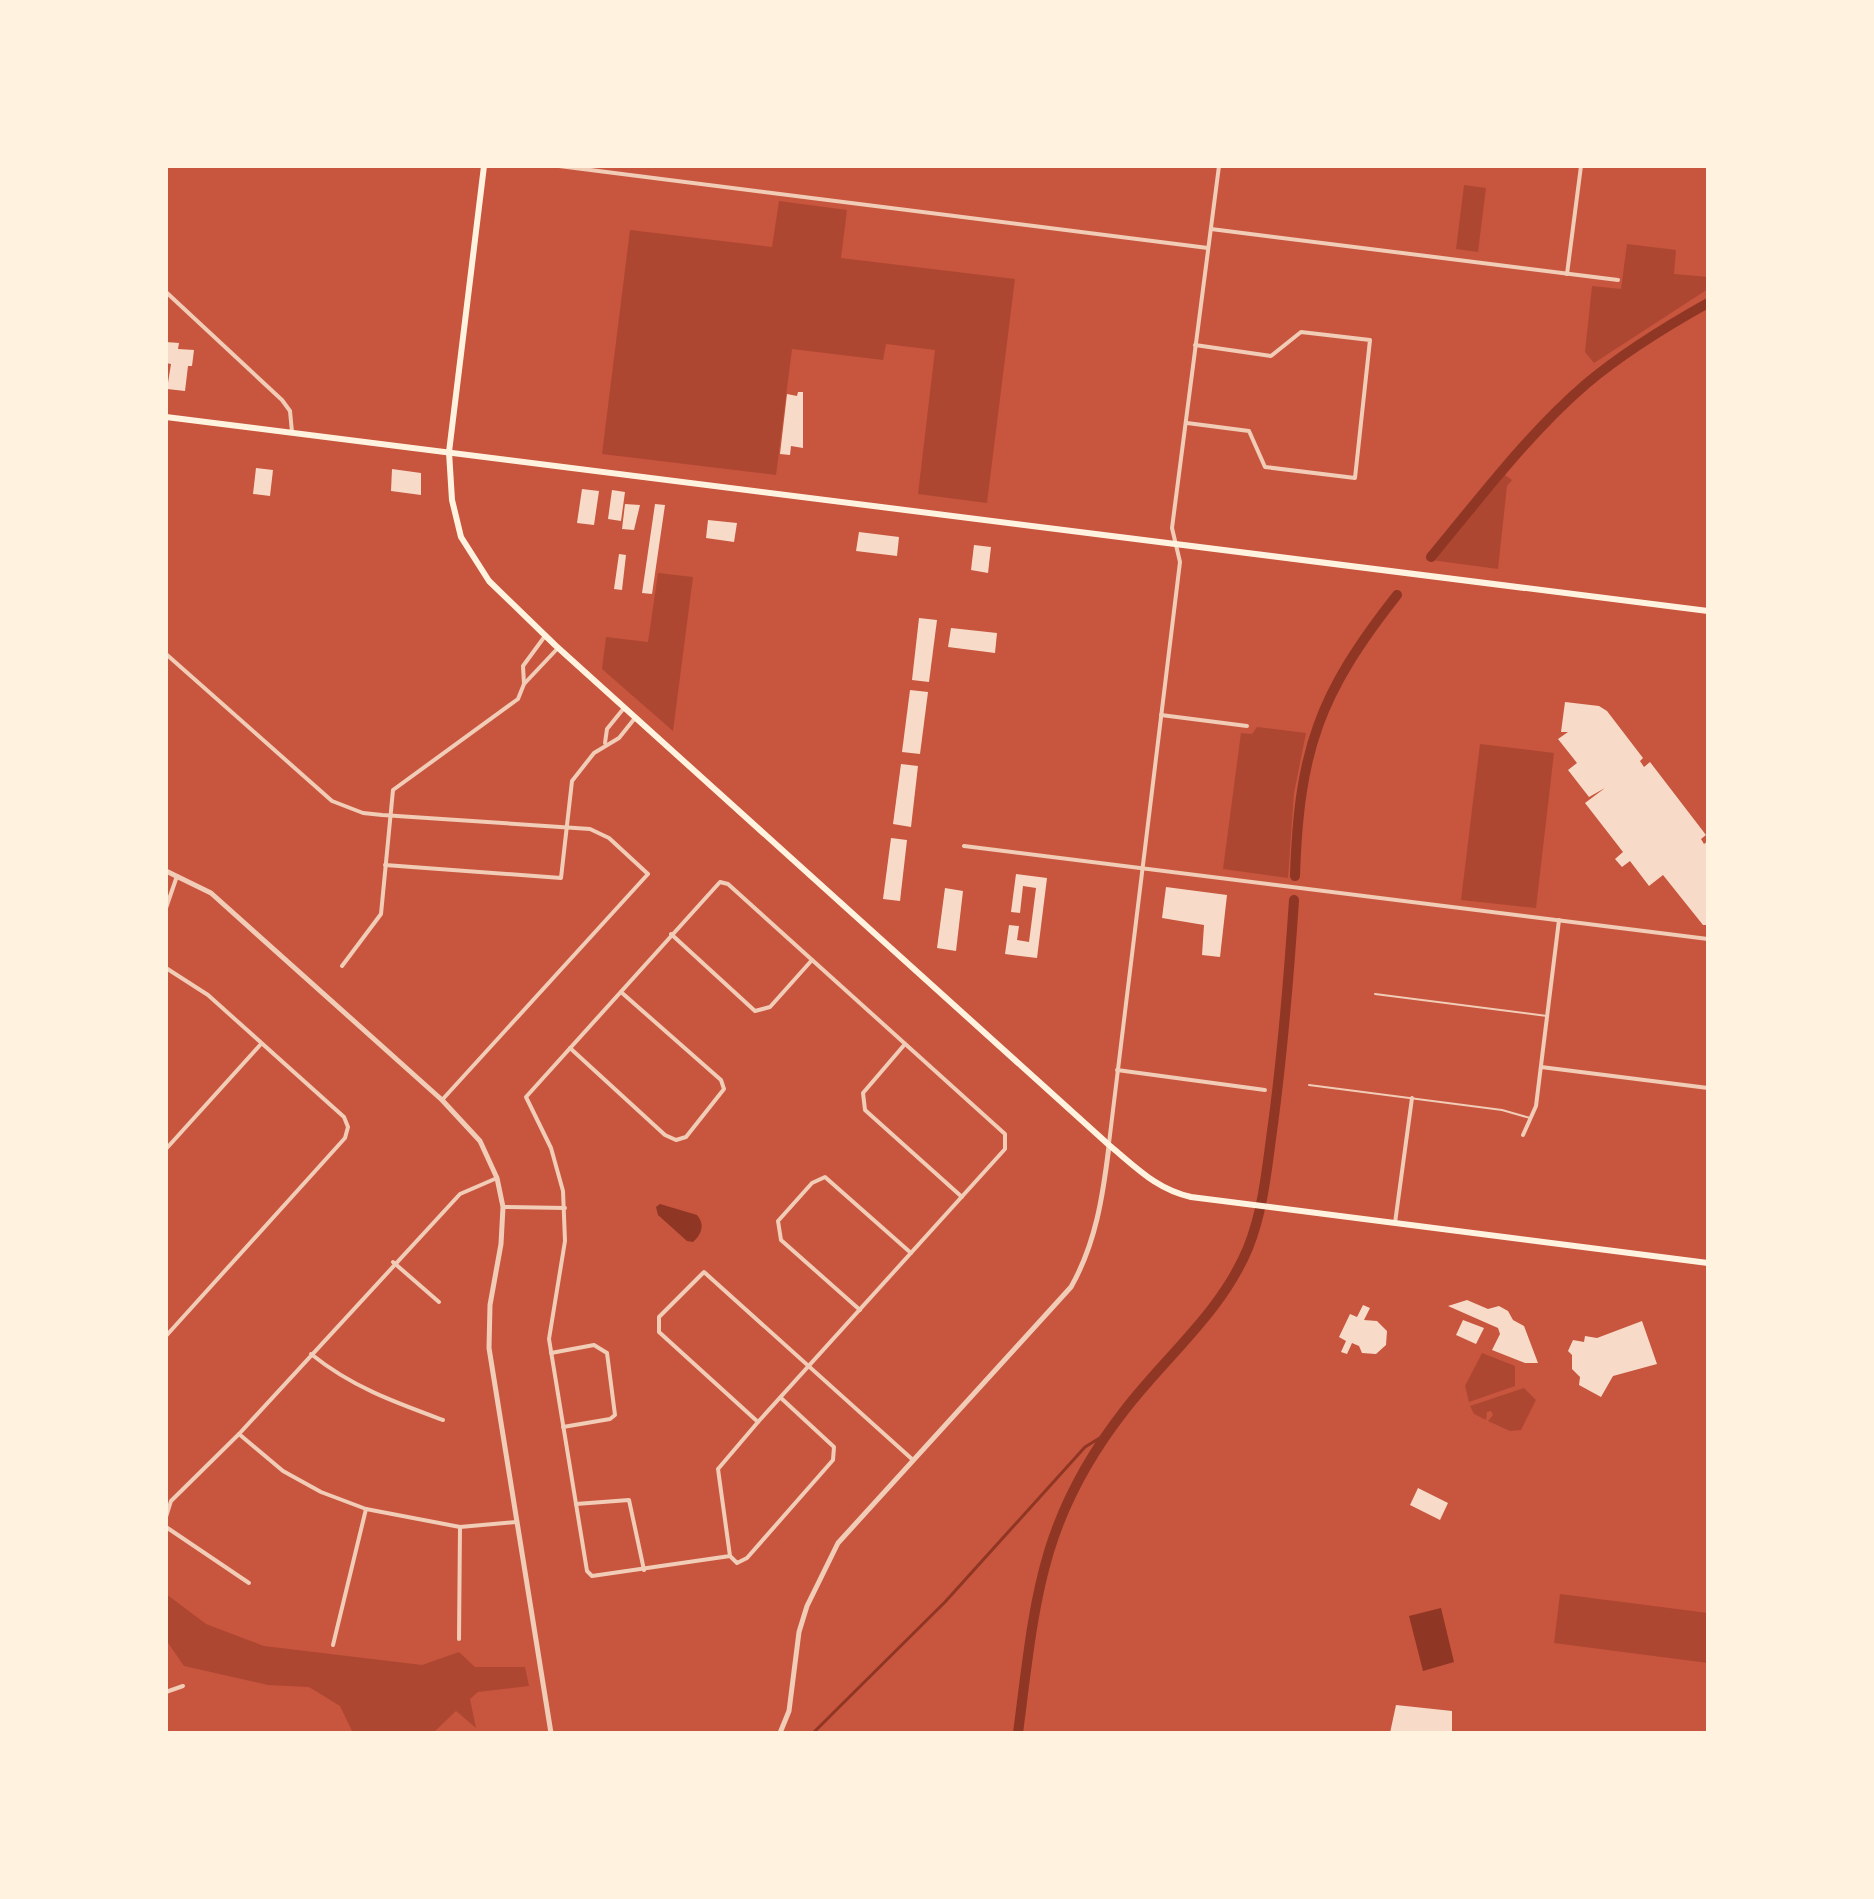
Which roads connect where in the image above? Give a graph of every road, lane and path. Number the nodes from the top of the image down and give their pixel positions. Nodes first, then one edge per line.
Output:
1 (484, 166) edge
2 (559, 166) edge
3 (1219, 166) edge
4 (1581, 166) edge
5 (1211, 229) junction
6 (1208, 248) junction
7 (1567, 274) junction
8 (1618, 280) dead end
9 (166, 292) edge
10 (1195, 345) junction
11 (166, 417) edge
12 (1186, 423) junction
13 (292, 434) junction
14 (449, 452) junction
15 (1176, 545) junction
16 (1708, 611) edge
17 (545, 636) junction
18 (558, 648) junction
19 (166, 654) edge
20 (524, 684) junction
21 (624, 707) junction
22 (1161, 715) junction
23 (635, 718) junction
24 (1247, 726) dead end
25 (605, 743) junction
26 (388, 816) junction
27 (567, 828) junction
28 (964, 846) dead end
29 (385, 865) junction
30 (1142, 867) junction
31 (166, 871) edge
32 (177, 874) junction
33 (166, 908) edge
34 (1559, 920) junction
35 (671, 934) junction
36 (1708, 939) edge
37 (812, 960) junction
38 (342, 966) dead end
39 (166, 968) edge
40 (621, 992) junction
41 (1375, 994) dead end
42 (1548, 1016) junction
43 (261, 1044) junction
44 (905, 1044) junction
45 (570, 1048) junction
46 (1541, 1067) junction
47 (1117, 1070) junction
48 (1309, 1085) dead end
49 (1708, 1088) edge
50 (1265, 1090) dead end
51 (1412, 1098) junction
52 (442, 1100) junction
53 (1531, 1118) junction
54 (1523, 1135) dead end
55 (1109, 1145) junction
56 (166, 1149) edge
57 (497, 1178) junction
58 (962, 1197) junction
59 (503, 1207) junction
60 (565, 1208) junction
61 (1395, 1223) junction
62 (911, 1253) junction
63 (393, 1262) junction
64 (1708, 1263) edge
65 (439, 1302) dead end
66 (860, 1310) junction
67 (166, 1336) edge
68 (551, 1353) junction
69 (311, 1354) junction
70 (809, 1366) junction
71 (781, 1398) junction
72 (443, 1420) dead end
73 (758, 1422) junction
74 (563, 1427) junction
75 (239, 1434) junction
76 (914, 1461) junction
77 (576, 1504) junction
78 (366, 1509) junction
79 (166, 1517) edge
80 (517, 1522) junction
81 (166, 1527) edge
82 (460, 1527) junction
83 (730, 1556) junction
84 (644, 1570) junction
85 (249, 1583) dead end
86 (459, 1639) dead end
87 (333, 1645) dead end
88 (183, 1686) dead end
89 (166, 1692) edge
90 (551, 1733) edge
91 (780, 1733) edge

1 - 14 main road
2 - 6 street
3 - 5 street
4 - 7 street
5 - 6 street
5 - 7 street
6 - 10 street
7 - 8 street
9 - 13 street
10 - 12 street
10 - 12 street
11 - 13 main road
12 - 15 street
13 - 14 main road
14 - 15 main road
14 - 17 main road
15 - 16 main road
15 - 22 street
17 - 18 main road
17 - 20 street
18 - 20 street
18 - 21 main road
19 - 26 street
20 - 26 street
21 - 23 main road
21 - 25 street
22 - 24 street
22 - 30 street
23 - 25 street
23 - 55 main road
25 - 27 street
26 - 27 street
26 - 29 street
27 - 29 street
27 - 52 street
28 - 30 street
29 - 38 street
30 - 34 street
30 - 47 street
31 - 32 street
32 - 33 street
32 - 52 street
34 - 36 street
34 - 42 street
35 - 37 street
35 - 37 street
35 - 40 street
37 - 44 street
39 - 43 street
40 - 45 street
40 - 45 street
41 - 42 lane
42 - 46 street
43 - 56 street
43 - 67 street
44 - 58 street
44 - 58 street
45 - 60 street
46 - 49 street
46 - 53 street
47 - 50 street
47 - 55 street
48 - 51 lane
51 - 53 lane
51 - 61 street
52 - 57 street
53 - 54 street
55 - 61 main road
55 - 76 street
57 - 59 street
57 - 63 street
58 - 62 street
59 - 60 street
59 - 80 street
60 - 68 street
61 - 64 main road
62 - 66 street
62 - 66 street
63 - 65 street
63 - 69 street
66 - 70 street
68 - 74 street
68 - 74 street
69 - 72 street
69 - 75 street
70 - 71 street
70 - 73 street
70 - 76 street
71 - 73 street
71 - 83 street
73 - 83 street
74 - 77 street
75 - 78 street
75 - 79 street
76 - 91 street
77 - 84 street
77 - 84 street
78 - 82 street
78 - 87 street
80 - 82 street
80 - 90 street
81 - 85 street
82 - 86 street
83 - 84 street
88 - 89 street

